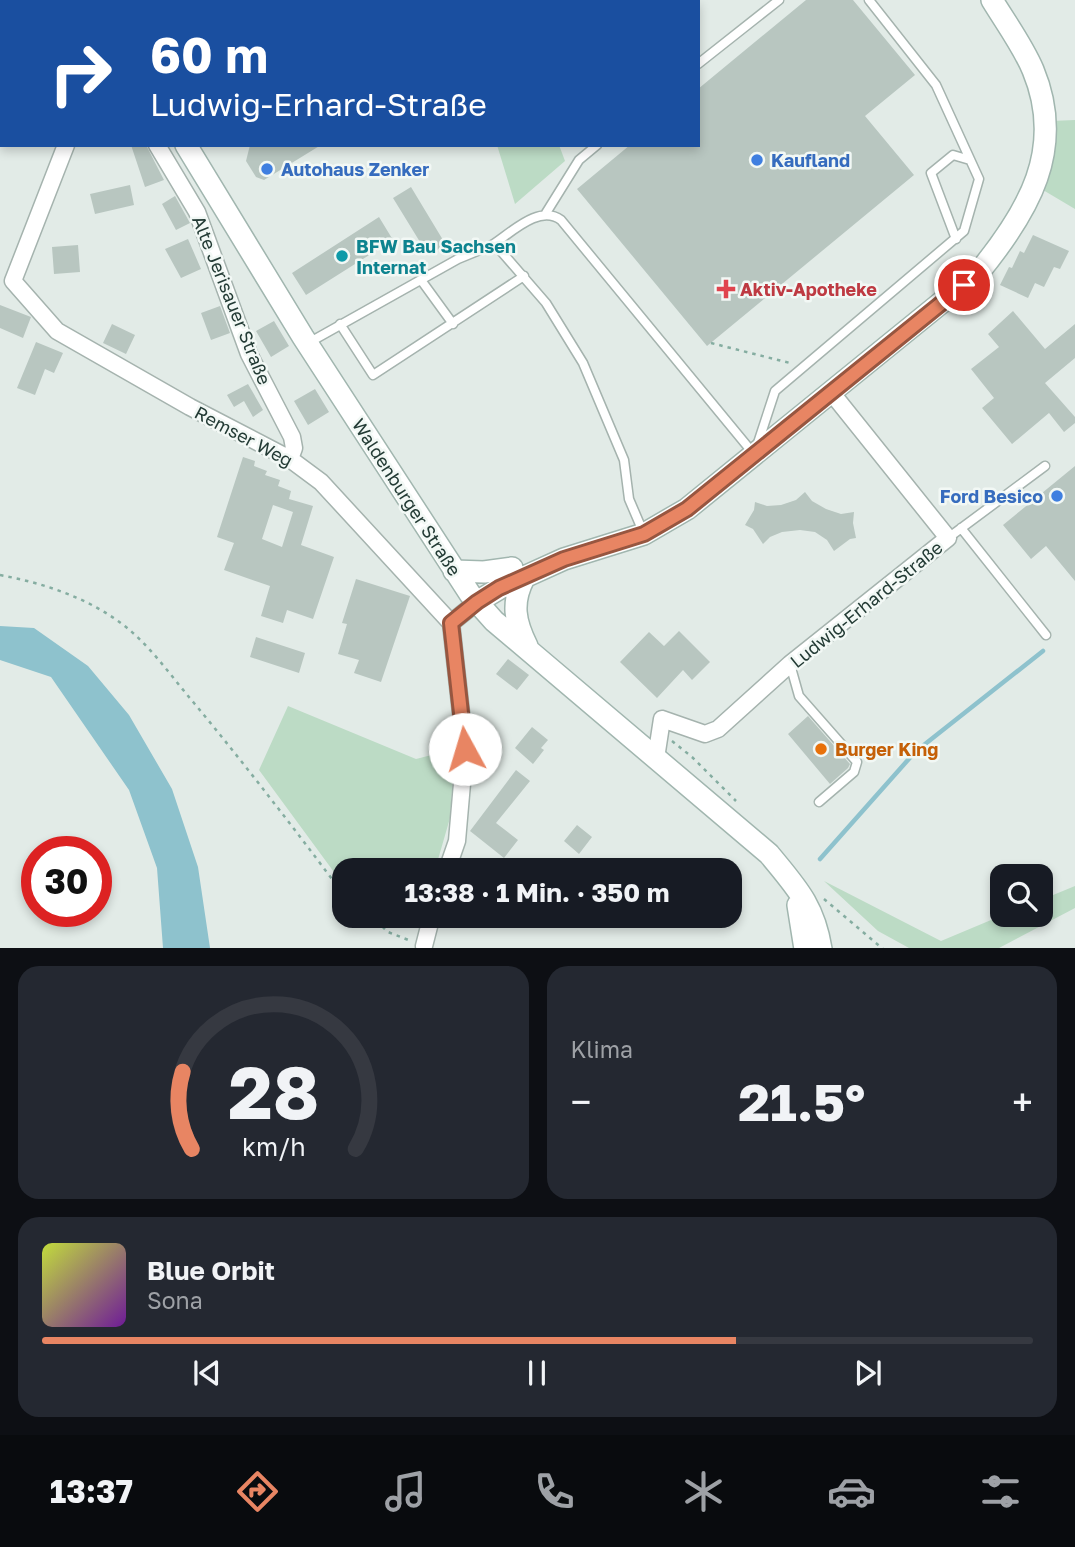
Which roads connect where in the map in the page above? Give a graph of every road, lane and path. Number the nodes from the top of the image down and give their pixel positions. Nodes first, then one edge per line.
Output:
1 (779, 0) edge
2 (869, 0) edge
3 (992, 0) edge
4 (700, 62) edge
5 (65, 147) edge
6 (158, 147) edge
7 (187, 147) edge
8 (595, 147) edge
9 (970, 160) junction
10 (546, 213) junction
11 (956, 239) junction
12 (492, 245) junction
13 (524, 276) junction
14 (421, 280) junction
15 (6, 282) edge
16 (340, 324) junction
17 (453, 324) junction
18 (307, 343) junction
19 (711, 343) dead end
20 (804, 367) junction
21 (831, 392) junction
22 (754, 455) junction
23 (290, 459) junction
24 (1045, 467) dead end
25 (955, 533) junction
26 (644, 534) junction
27 (454, 571) junction
28 (518, 573) junction
29 (0, 575) edge
30 (473, 598) junction
31 (451, 623) junction
32 (1046, 635) dead end
33 (530, 651) junction
34 (790, 664) junction
35 (656, 758) junction
36 (819, 802) dead end
37 (451, 858) edge
38 (787, 877) junction
39 (332, 879) edge
40 (384, 928) edge
41 (429, 928) edge
42 (424, 946) joint
43 (805, 948) edge
44 (821, 948) edge

1 - 4 lane
2 - 9 lane
3 - 21 street
5 - 15 street
6 - 23 street, Alte Jerisauer Straße
7 - 18 street, Waldenburger Straße
8 - 10 lane
9 - 11 lane
9 - 11 lane
10 - 12 lane
10 - 22 lane
11 - 20 lane
12 - 13 lane
12 - 14 lane
13 - 17 lane
13 - 26 lane
14 - 16 lane
14 - 17 lane
15 - 23 street, Remser Weg
16 - 17 lane
16 - 18 lane
18 - 27 street, Waldenburger Straße
19 - 20 path
20 - 22 lane
21 - 22 street
21 - 25 street, Ludwig-Erhard-Straße
22 - 26 street
23 - 31 street, Remser Weg
24 - 25 lane
25 - 32 lane
25 - 34 street, Ludwig-Erhard-Straße
26 - 28 street
27 - 28 street
27 - 30 street, Waldenburger Straße
28 - 30 street
28 - 33 street
29 - 39 path
30 - 31 street
30 - 33 street, Waldenburger Straße
31 - 37 street
33 - 35 street, Waldenburger Straße
34 - 35 street, Ludwig-Erhard-Straße
34 - 36 lane
35 - 38 street, Waldenburger Straße
38 - 43 street, Waldenburger Straße
38 - 44 street, Waldenburger Straße
40 - 42 path
41 - 42 street

